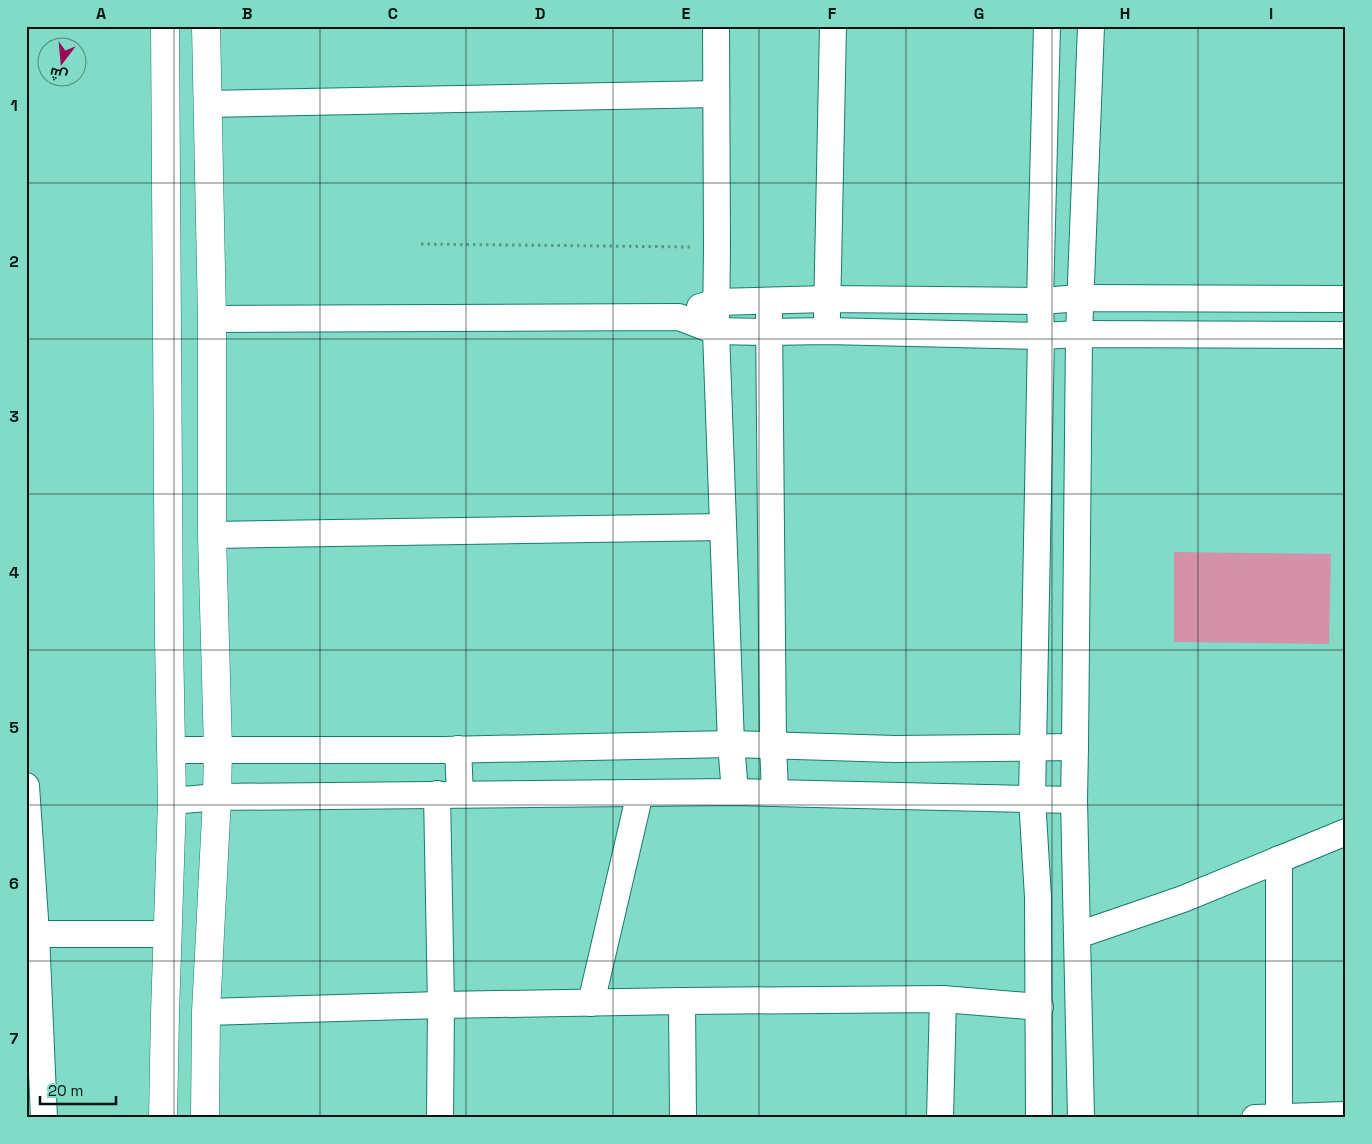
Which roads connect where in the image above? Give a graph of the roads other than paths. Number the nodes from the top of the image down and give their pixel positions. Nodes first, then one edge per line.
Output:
1 (165, 26) edge
2 (206, 26) edge
3 (716, 26) edge
4 (832, 26) edge
5 (1047, 26) edge
6 (1091, 26) edge
7 (716, 94) junction
8 (208, 104) junction
9 (1081, 298) junction
10 (828, 299) junction
11 (1346, 299) edge
12 (1040, 300) junction
13 (769, 301) junction
14 (716, 302) junction
15 (679, 317) junction
16 (212, 319) junction
17 (716, 331) junction
18 (827, 331) junction
19 (768, 332) junction
20 (1079, 334) junction
21 (1346, 335) edge
22 (1041, 336) junction
23 (722, 527) junction
24 (212, 535) junction
25 (731, 744) junction
26 (773, 745) junction
27 (1032, 747) junction
28 (1074, 747) junction
29 (218, 749) junction
30 (458, 749) junction
31 (172, 750) junction
32 (26, 786) edge
33 (735, 792) junction
34 (775, 792) junction
35 (640, 793) junction
36 (449, 794) junction
37 (217, 797) junction
38 (1032, 799) junction
39 (1074, 800) junction
40 (172, 801) junction
41 (1346, 832) edge
42 (1279, 859) junction
43 (31, 934) edge
44 (168, 934) junction
45 (1078, 936) junction
46 (943, 999) junction
47 (682, 1001) junction
48 (591, 1002) junction
49 (441, 1005) junction
50 (1040, 1007) junction
51 (206, 1012) junction
52 (1346, 1115) edge
53 (1267, 1117) edge
54 (44, 1118) edge
55 (163, 1118) edge
56 (206, 1118) edge
57 (440, 1118) edge
58 (683, 1118) edge
59 (940, 1118) edge
60 (1040, 1118) edge
61 (1081, 1118) edge

1 - 31 main road
2 - 8 main road
3 - 7 street
4 - 10 street
5 - 12 street
6 - 9 street
7 - 8 street
7 - 14 street
8 - 16 main road
9 - 11 street
9 - 12 street
9 - 20 street
10 - 12 street
10 - 13 street
10 - 18 street
12 - 22 street
13 - 14 street
13 - 19 street
14 - 15 street
14 - 17 street
15 - 16 street
15 - 17 street
16 - 24 main road
17 - 19 street
17 - 23 street
18 - 19 street
18 - 22 street
19 - 26 street
20 - 21 street
20 - 22 street
20 - 28 street
22 - 27 street
23 - 24 street
23 - 25 street
24 - 29 main road
25 - 26 street
25 - 30 street
25 - 33 street
26 - 27 street
26 - 34 street
27 - 28 street
27 - 38 street
28 - 39 street
29 - 30 street
29 - 31 street
29 - 37 main road
30 - 36 street
31 - 40 main road
32 - 43 street
33 - 34 street
33 - 35 street
34 - 38 street
35 - 36 street
35 - 48 street
36 - 37 street
36 - 49 street
37 - 40 street
37 - 51 main road
38 - 39 street
38 - 50 street
39 - 45 street
40 - 44 main road
41 - 42 street
42 - 45 street
42 - 53 street
43 - 44 street
43 - 54 street
44 - 55 main road
45 - 61 street
46 - 47 street
46 - 50 street
46 - 59 street
47 - 48 street
47 - 58 street
48 - 49 street
49 - 51 street
49 - 57 street
50 - 60 street
51 - 56 main road
52 - 53 street

